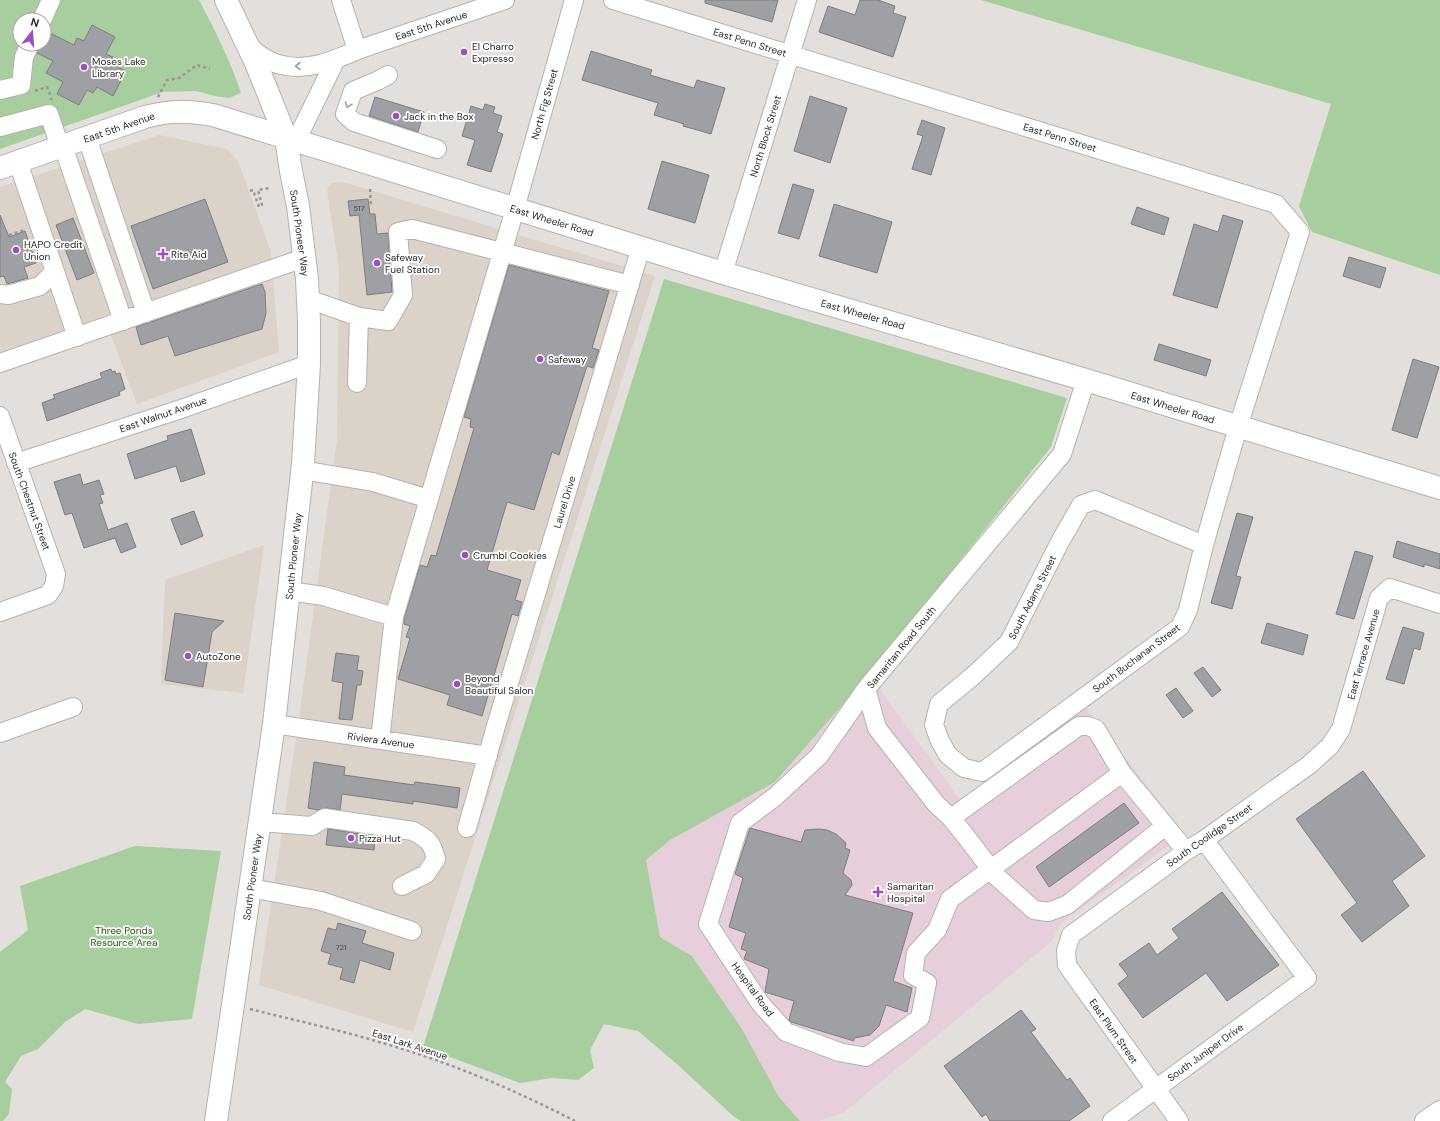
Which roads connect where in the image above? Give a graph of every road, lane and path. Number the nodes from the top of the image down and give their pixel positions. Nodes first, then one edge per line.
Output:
1 (51, 0) edge
2 (226, 0) edge
3 (341, 0) edge
4 (505, 0) edge
5 (574, 0) edge
6 (613, 0) edge
7 (807, 0) edge
8 (46, 12) edge
9 (248, 44) junction
10 (357, 50) junction
11 (26, 52) edge
12 (791, 55) junction
13 (336, 59) junction
14 (210, 70) dead end
15 (388, 75) dead end
16 (0, 90) edge
17 (156, 101) dead end
18 (0, 127) edge
19 (87, 138) junction
20 (291, 140) junction
21 (61, 147) junction
22 (437, 149) dead end
23 (9, 165) edge
24 (99, 176) junction
25 (76, 184) junction
26 (270, 188) dead end
27 (370, 189) dead end
28 (250, 191) dead end
29 (372, 206) dead end
30 (515, 209) junction
31 (0, 228) edge
32 (1, 232) dead end
33 (641, 247) junction
34 (502, 252) junction
35 (304, 258) junction
36 (55, 271) junction
37 (723, 273) junction
38 (630, 285) junction
39 (0, 294) edge
40 (308, 299) junction
41 (146, 313) junction
42 (359, 317) junction
43 (123, 321) junction
44 (77, 337) junction
45 (0, 363) edge
46 (309, 364) junction
47 (1086, 380) junction
48 (357, 383) dead end
49 (0, 416) edge
50 (1238, 427) junction
51 (16, 463) junction
52 (302, 470) junction
53 (1440, 488) edge
54 (429, 499) junction
55 (1204, 545) junction
56 (289, 591) junction
57 (1440, 604) edge
58 (0, 612) edge
59 (394, 617) junction
60 (866, 689) junction
61 (73, 707) dead end
62 (274, 724) junction
63 (1341, 729) joint
64 (0, 733) edge
65 (380, 740) junction
66 (488, 756) junction
67 (982, 772) joint
68 (1122, 773) junction
69 (951, 818) junction
70 (260, 822) junction
71 (1165, 826) junction
72 (467, 828) dead end
73 (1204, 840) junction
74 (1186, 851) junction
75 (992, 869) junction
76 (402, 886) dead end
77 (250, 888) junction
78 (412, 931) dead end
79 (1072, 935) joint
80 (233, 1004) junction
81 (1155, 1089) junction
82 (1440, 1110) edge
83 (216, 1121) edge
84 (575, 1121) edge
85 (1112, 1121) edge
86 (1179, 1121) edge
87 (1424, 1121) edge

1 - 8 street
2 - 9 main road, South Pioneer Way
3 - 10 street
4 - 10 street, East 5th Avenue
5 - 30 street, North Fig Street
6 - 12 street, East Penn Street
7 - 12 street, North Block Street
13 -> 9 street, East 5th Avenue
9 - 20 main road, South Pioneer Way
10 - 13 street, East 5th Avenue
11 - 16 street
12 - 37 street, North Block Street
12 - 50 street, East Penn Street
13 - 20 street
14 - 17 path
15 -> 22 street
18 - 21 street
19 - 20 main road, East 5th Avenue
19 - 21 main road, East 5th Avenue
19 - 24 street
20 - 30 main road, East Wheeler Road
20 - 35 main road, South Pioneer Way
21 - 23 main road, East 5th Avenue
21 - 25 street
23 - 36 street
24 - 25 street
24 - 41 street
25 - 43 street
26 - 28 path
27 - 29 path
30 - 33 main road, East Wheeler Road
30 - 34 street, North Fig Street
31 - 32 path
33 - 37 main road, East Wheeler Road
33 - 38 street, Laurel Drive
34 - 38 street
34 - 42 street
34 - 54 street, North Fig Street
35 - 40 main road, South Pioneer Way
35 - 41 street
36 - 39 street
36 - 44 street
37 - 47 main road, East Wheeler Road
38 - 66 street, Laurel Drive
40 - 42 street
40 - 46 main road, South Pioneer Way
41 - 43 street
42 - 48 street
43 - 44 street
44 - 45 street
46 - 51 street, East Walnut Avenue
46 - 52 main road, South Pioneer Way
47 - 50 main road, East Wheeler Road
47 - 60 street, Samaritan Road South
49 - 51 street, South Chestnut Street
50 - 53 main road, East Wheeler Road
50 - 55 street, South Buchanan Street
51 - 58 street, South Chestnut Street
52 - 54 street
52 - 56 main road, South Pioneer Way
54 - 59 street, North Fig Street
55 - 67 street, South Buchanan Street
55 - 67 street, South Adams Street
56 - 59 street
56 - 62 main road, South Pioneer Way
57 - 63 street, East Terrace Avenue
59 - 65 street, North Fig Street
60 - 69 street, Samaritan Road South
60 - 75 street, Hospital Road
61 - 64 street
62 - 65 street, Riviera Avenue
62 - 70 main road, South Pioneer Way
63 - 73 street, South Coolidge Street
65 - 66 street, Riviera Avenue
66 - 72 street, Laurel Drive
68 - 69 street
68 - 71 street
68 - 75 street
69 - 75 street, Samaritan Road South
70 - 76 street
70 - 77 main road, South Pioneer Way
71 - 74 street
71 - 75 street, Samaritan Road South
73 - 74 street, South Coolidge Street
73 - 81 street, South Juniper Drive
74 - 79 street, South Coolidge Street
77 - 78 street
77 - 80 main road, South Pioneer Way
79 - 81 street, East Plum Street
80 - 83 main road, South Pioneer Way
80 - 84 path, East Lark Avenue
81 - 85 street, South Juniper Drive
81 - 86 street, East Plum Street
82 - 87 street

